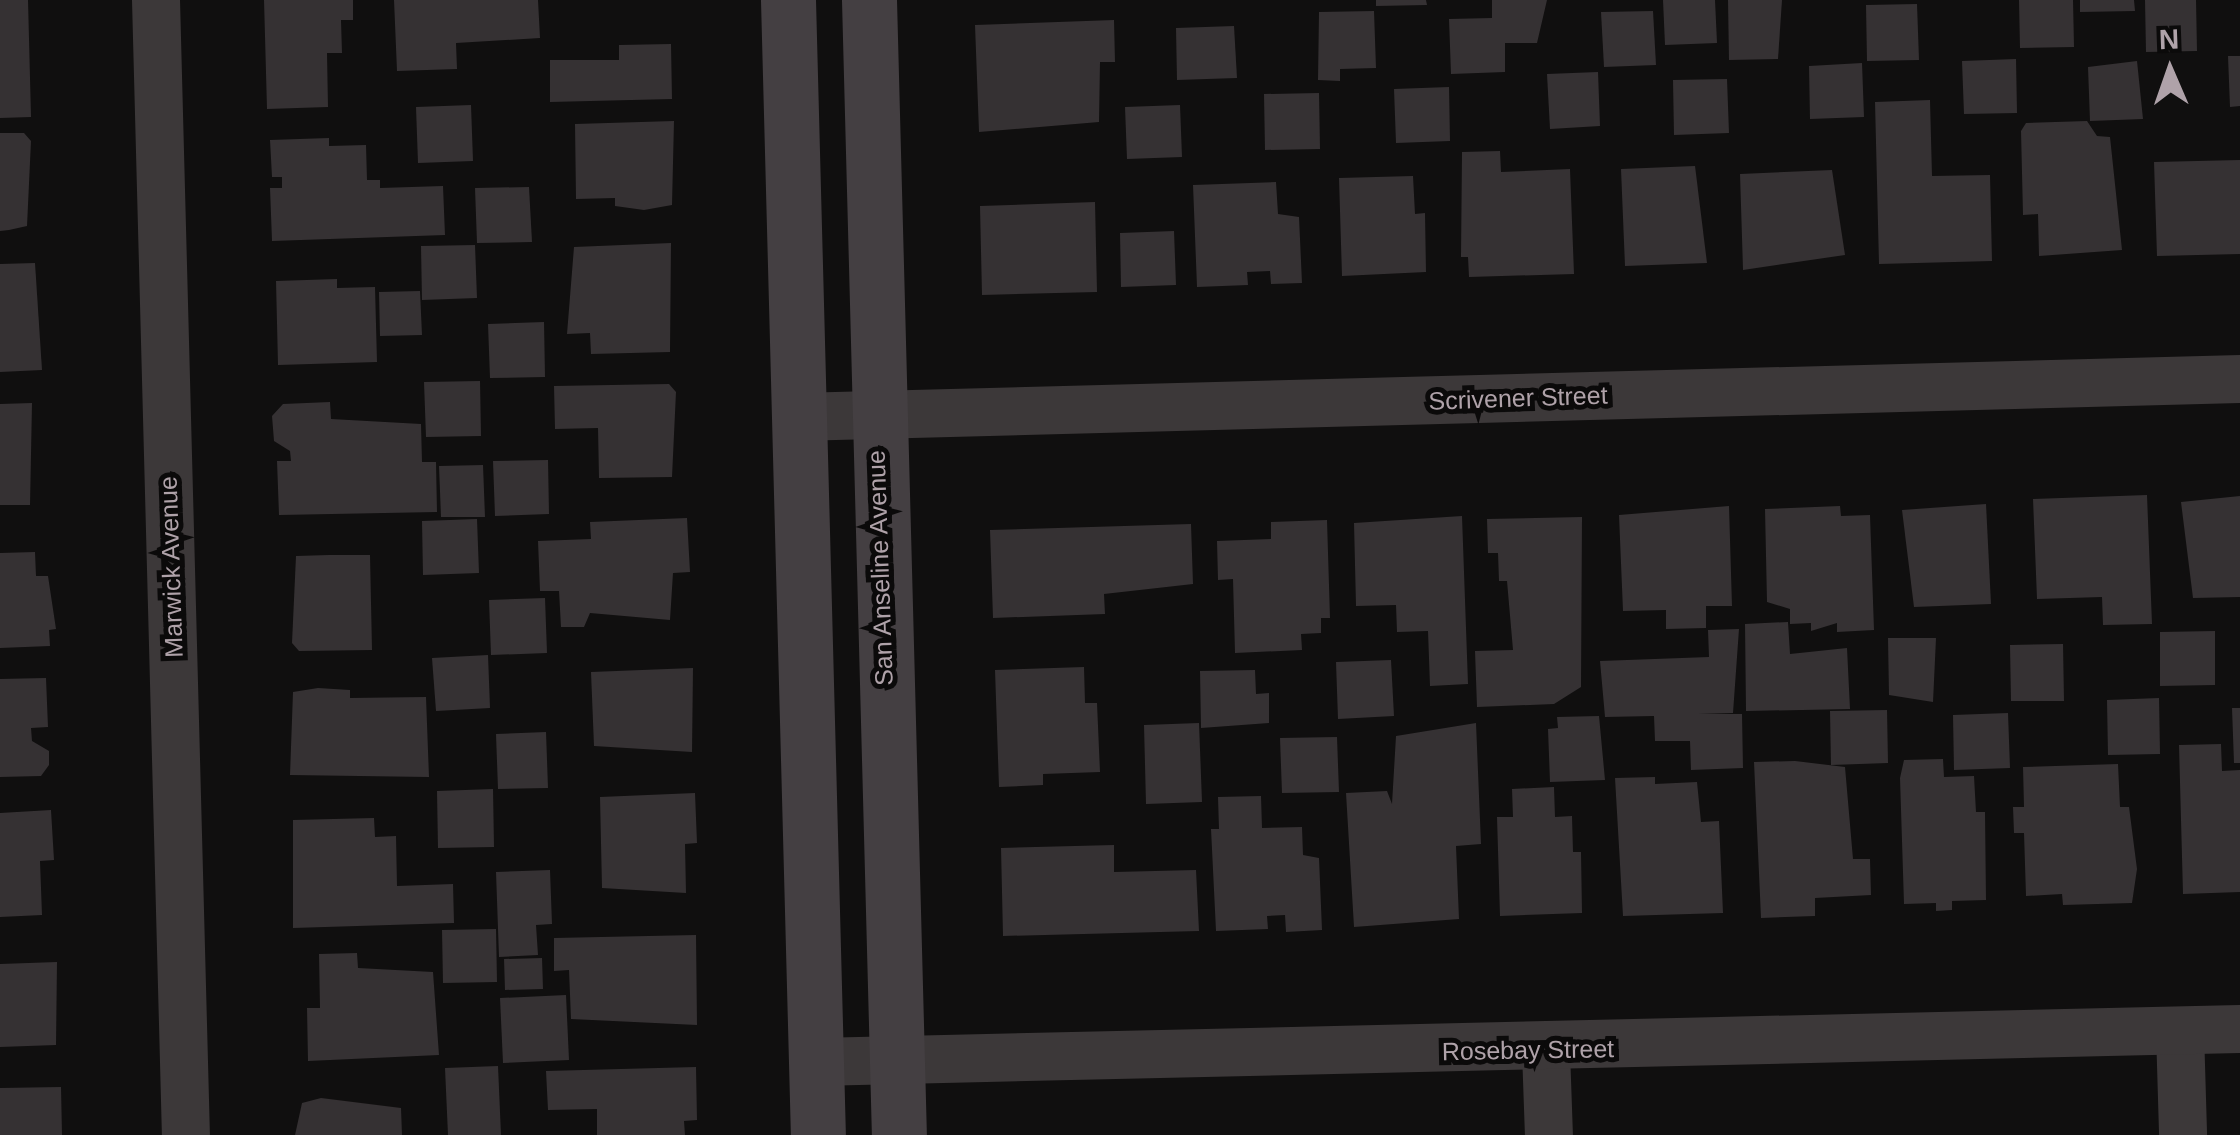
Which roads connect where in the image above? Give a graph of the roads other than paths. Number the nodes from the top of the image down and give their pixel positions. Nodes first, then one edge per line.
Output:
1 (156, 0) edge
2 (788, 0) edge
3 (868, 0) edge
4 (2240, 378) edge
5 (875, 416) junction
6 (797, 417) junction
7 (2240, 1029) edge
8 (2180, 1030) junction
9 (1546, 1051) junction
10 (896, 1060) junction
11 (816, 1062) junction
12 (186, 1135) edge
13 (818, 1135) edge
14 (899, 1135) edge
15 (1549, 1135) edge
16 (2183, 1135) edge

1 - 12 street, Marwick Avenue
2 - 6 street
3 - 5 street, San Anseline Avenue
4 - 5 street, Scrivener Street
5 - 6 street, Scrivener Street
5 - 10 street, San Anseline Avenue
6 - 11 street
7 - 8 street, Rosebay Street
8 - 9 street, Rosebay Street
8 - 16 street
9 - 10 street, Rosebay Street
9 - 15 street
10 - 11 street, Rosebay Street
10 - 14 street, San Anseline Avenue
11 - 13 street

